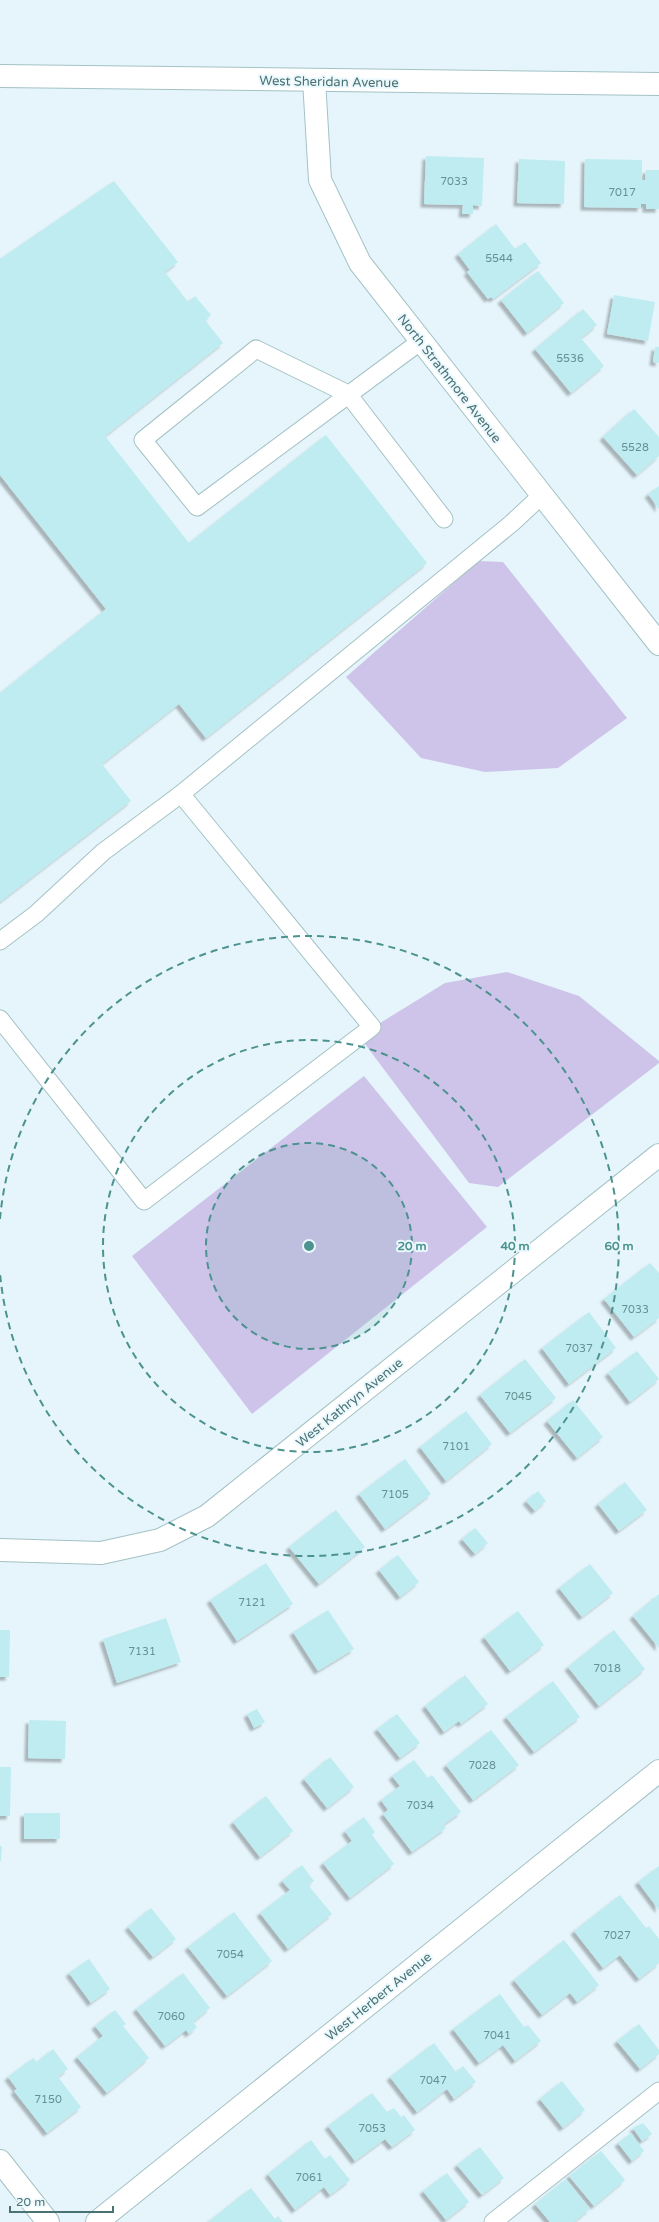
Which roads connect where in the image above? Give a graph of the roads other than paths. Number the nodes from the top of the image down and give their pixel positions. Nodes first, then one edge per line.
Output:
1 (0, 76) edge
2 (314, 80) junction
3 (659, 84) edge
4 (421, 341) junction
5 (348, 394) junction
6 (542, 495) junction
7 (444, 520) dead end
8 (659, 644) edge
9 (181, 794) junction
10 (0, 941) edge
11 (0, 1019) edge
12 (659, 1155) edge
13 (0, 1550) edge
14 (659, 1771) edge
15 (659, 2091) edge
16 (0, 2161) edge
17 (48, 2222) edge
18 (97, 2222) edge
19 (493, 2222) edge

1 - 2 street, West Sheridan Avenue
2 - 3 street, West Sheridan Avenue
2 - 4 street, North Strathmore Avenue
4 - 5 lane
4 - 6 street, North Strathmore Avenue
5 - 5 lane
5 - 7 lane
6 - 8 street, North Strathmore Avenue
6 - 9 lane
9 - 10 lane
9 - 11 lane
12 - 13 street, West Kathryn Avenue
14 - 18 street, West Herbert Avenue
15 - 19 lane
16 - 17 street

